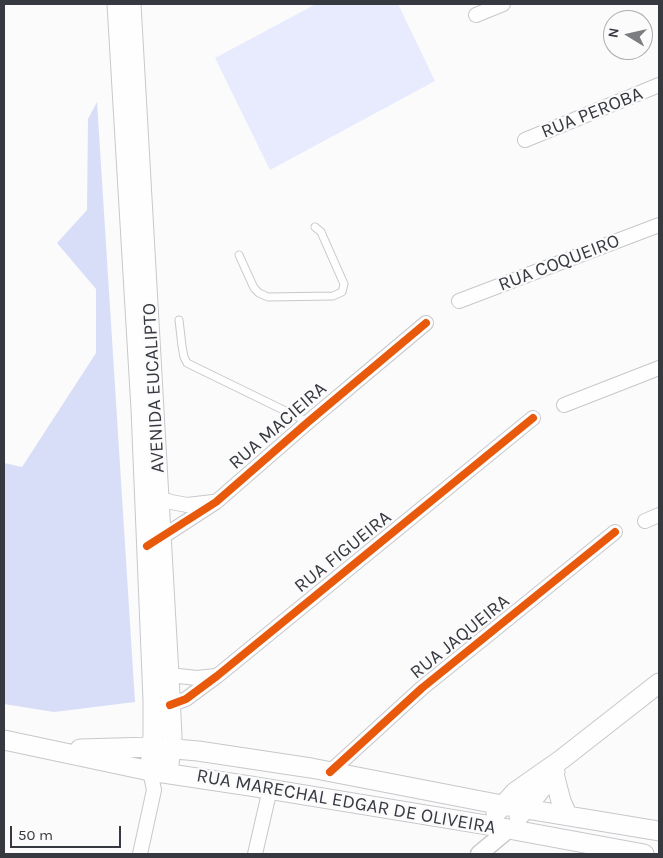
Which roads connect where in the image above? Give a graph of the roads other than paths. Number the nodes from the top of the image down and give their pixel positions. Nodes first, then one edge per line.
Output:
1 (117, 4) edge
2 (131, 4) edge
3 (503, 4) edge
4 (476, 15) dead end
5 (659, 85) edge
6 (525, 140) dead end
7 (315, 226) dead end
8 (659, 226) edge
9 (239, 255) dead end
10 (458, 301) dead end
11 (179, 320) dead end
12 (426, 323) dead end
13 (659, 368) edge
14 (564, 405) dead end
15 (533, 418) dead end
16 (308, 422) junction
17 (160, 498) junction
18 (216, 502) junction
19 (659, 515) edge
20 (645, 521) dead end
21 (615, 532) dead end
22 (154, 541) junction
23 (169, 675) junction
24 (216, 676) junction
25 (659, 683) edge
26 (170, 705) junction
27 (4, 740) edge
28 (152, 747) junction
29 (48, 750) junction
30 (171, 750) junction
31 (558, 767) junction
32 (159, 772) junction
33 (330, 772) junction
34 (270, 789) junction
35 (502, 805) junction
36 (525, 808) junction
37 (567, 815) junction
38 (487, 826) junction
39 (509, 829) junction
40 (659, 831) edge
41 (140, 854) edge
42 (255, 854) edge
43 (479, 854) edge
44 (644, 854) edge

1 - 22 main road, AVENIDA EUCALIPTO
2 - 17 main road, AVENIDA EUCALIPTO
3 - 4 street
5 - 6 street, RUA PEROBA
7 - 9 lane
8 - 10 street, RUA COQUEIRO
11 - 16 lane
12 - 16 street, RUA MACIEIRA
13 - 14 street
15 - 24 street, RUA FIGUEIRA
16 - 18 street, RUA MACIEIRA
17 - 18 street
17 - 22 main road, AVENIDA EUCALIPTO
18 - 22 street, RUA MACIEIRA
19 - 20 street
21 - 33 street, RUA JAQUEIRA
22 - 23 main road, AVENIDA EUCALIPTO
22 - 28 main road, AVENIDA EUCALIPTO
23 - 24 street
23 - 26 main road, AVENIDA EUCALIPTO
24 - 26 street, RUA FIGUEIRA
25 - 31 main road
26 - 30 main road, AVENIDA EUCALIPTO
27 - 29 main road, RUA MARECHAL EDGAR DE OLIVEIRA
28 - 29 main road, RUA MARECHAL EDGAR DE OLIVEIRA
28 - 30 main road, RUA MARECHAL EDGAR DE OLIVEIRA
28 - 32 main road, AVENIDA EUCALIPTO
29 - 32 main road, RUA MARECHAL EDGAR DE OLIVEIRA
30 - 32 main road, AVENIDA EUCALIPTO
30 - 33 main road, RUA MARECHAL EDGAR DE OLIVEIRA
31 - 35 main road
31 - 36 main road
31 - 37 main road
32 - 34 main road, RUA MARECHAL EDGAR DE OLIVEIRA
32 - 41 street
33 - 35 main road, RUA MARECHAL EDGAR DE OLIVEIRA
34 - 38 main road, RUA MARECHAL EDGAR DE OLIVEIRA
34 - 42 street
35 - 36 main road, RUA MARECHAL EDGAR DE OLIVEIRA
35 - 38 main road
36 - 37 main road, RUA MARECHAL EDGAR DE OLIVEIRA
36 - 39 main road
37 - 40 main road, RUA MARECHAL EDGAR DE OLIVEIRA
38 - 39 main road, RUA MARECHAL EDGAR DE OLIVEIRA
39 - 43 street
39 - 44 main road, RUA MARECHAL EDGAR DE OLIVEIRA

